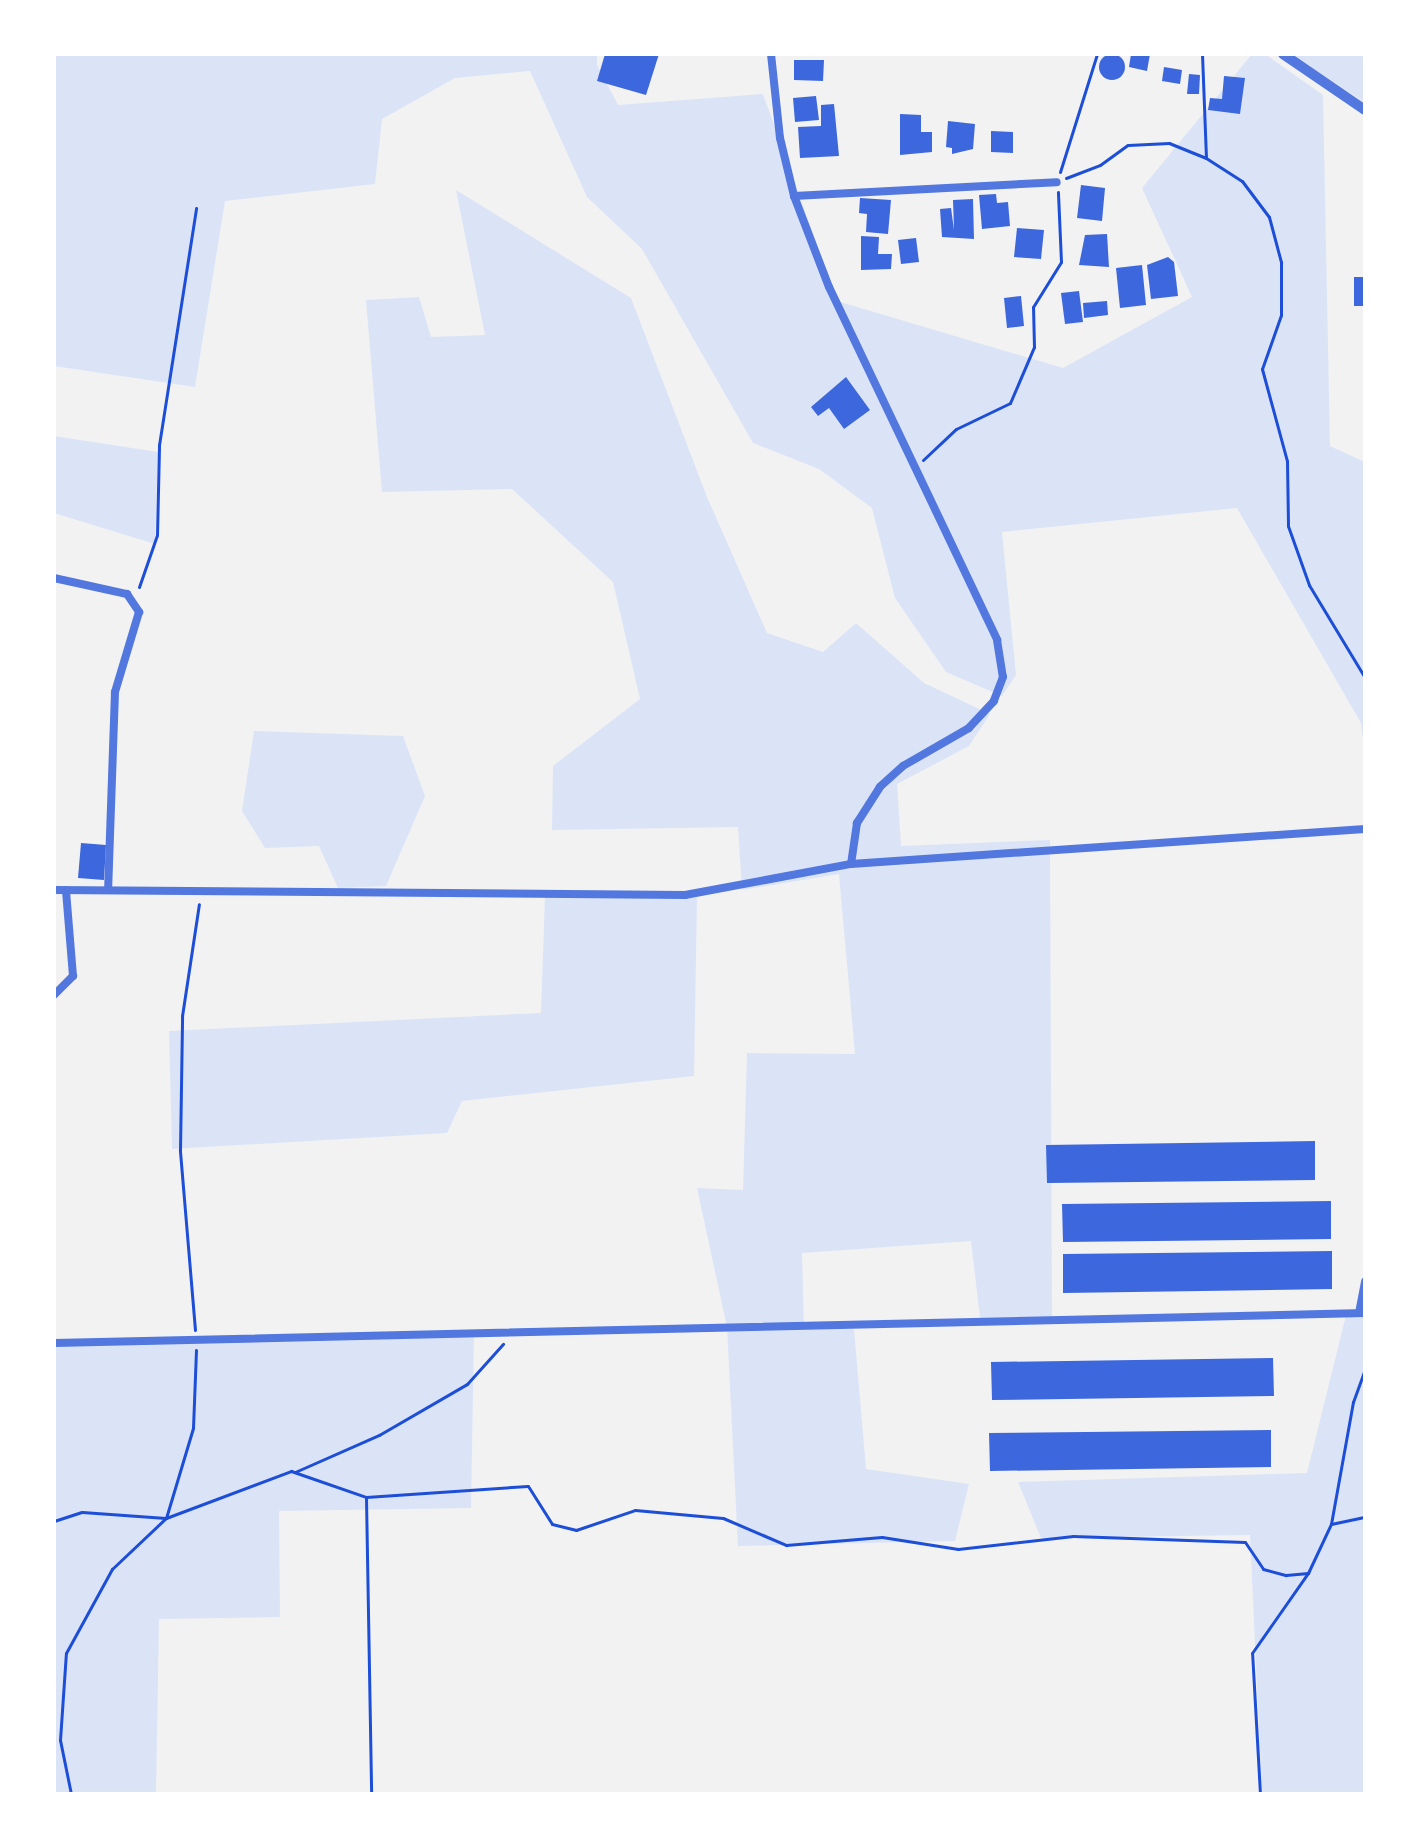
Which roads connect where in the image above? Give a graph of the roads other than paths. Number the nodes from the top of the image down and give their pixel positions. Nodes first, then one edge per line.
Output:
1 (771, 54) edge
2 (1283, 54) edge
3 (1365, 110) edge
4 (1057, 182) road end
5 (794, 196) junction
6 (54, 578) edge
7 (1365, 829) edge
8 (851, 864) junction
9 (108, 889) junction
10 (54, 890) edge
11 (66, 890) junction
12 (54, 995) edge
13 (1365, 1282) edge
14 (1362, 1313) edge
15 (54, 1343) edge

1 - 5 street
2 - 3 street
4 - 5 street
5 - 8 street
6 - 9 street
7 - 8 street
8 - 9 street
9 - 11 street
10 - 11 street
11 - 12 street
13 - 14 street
14 - 15 street

